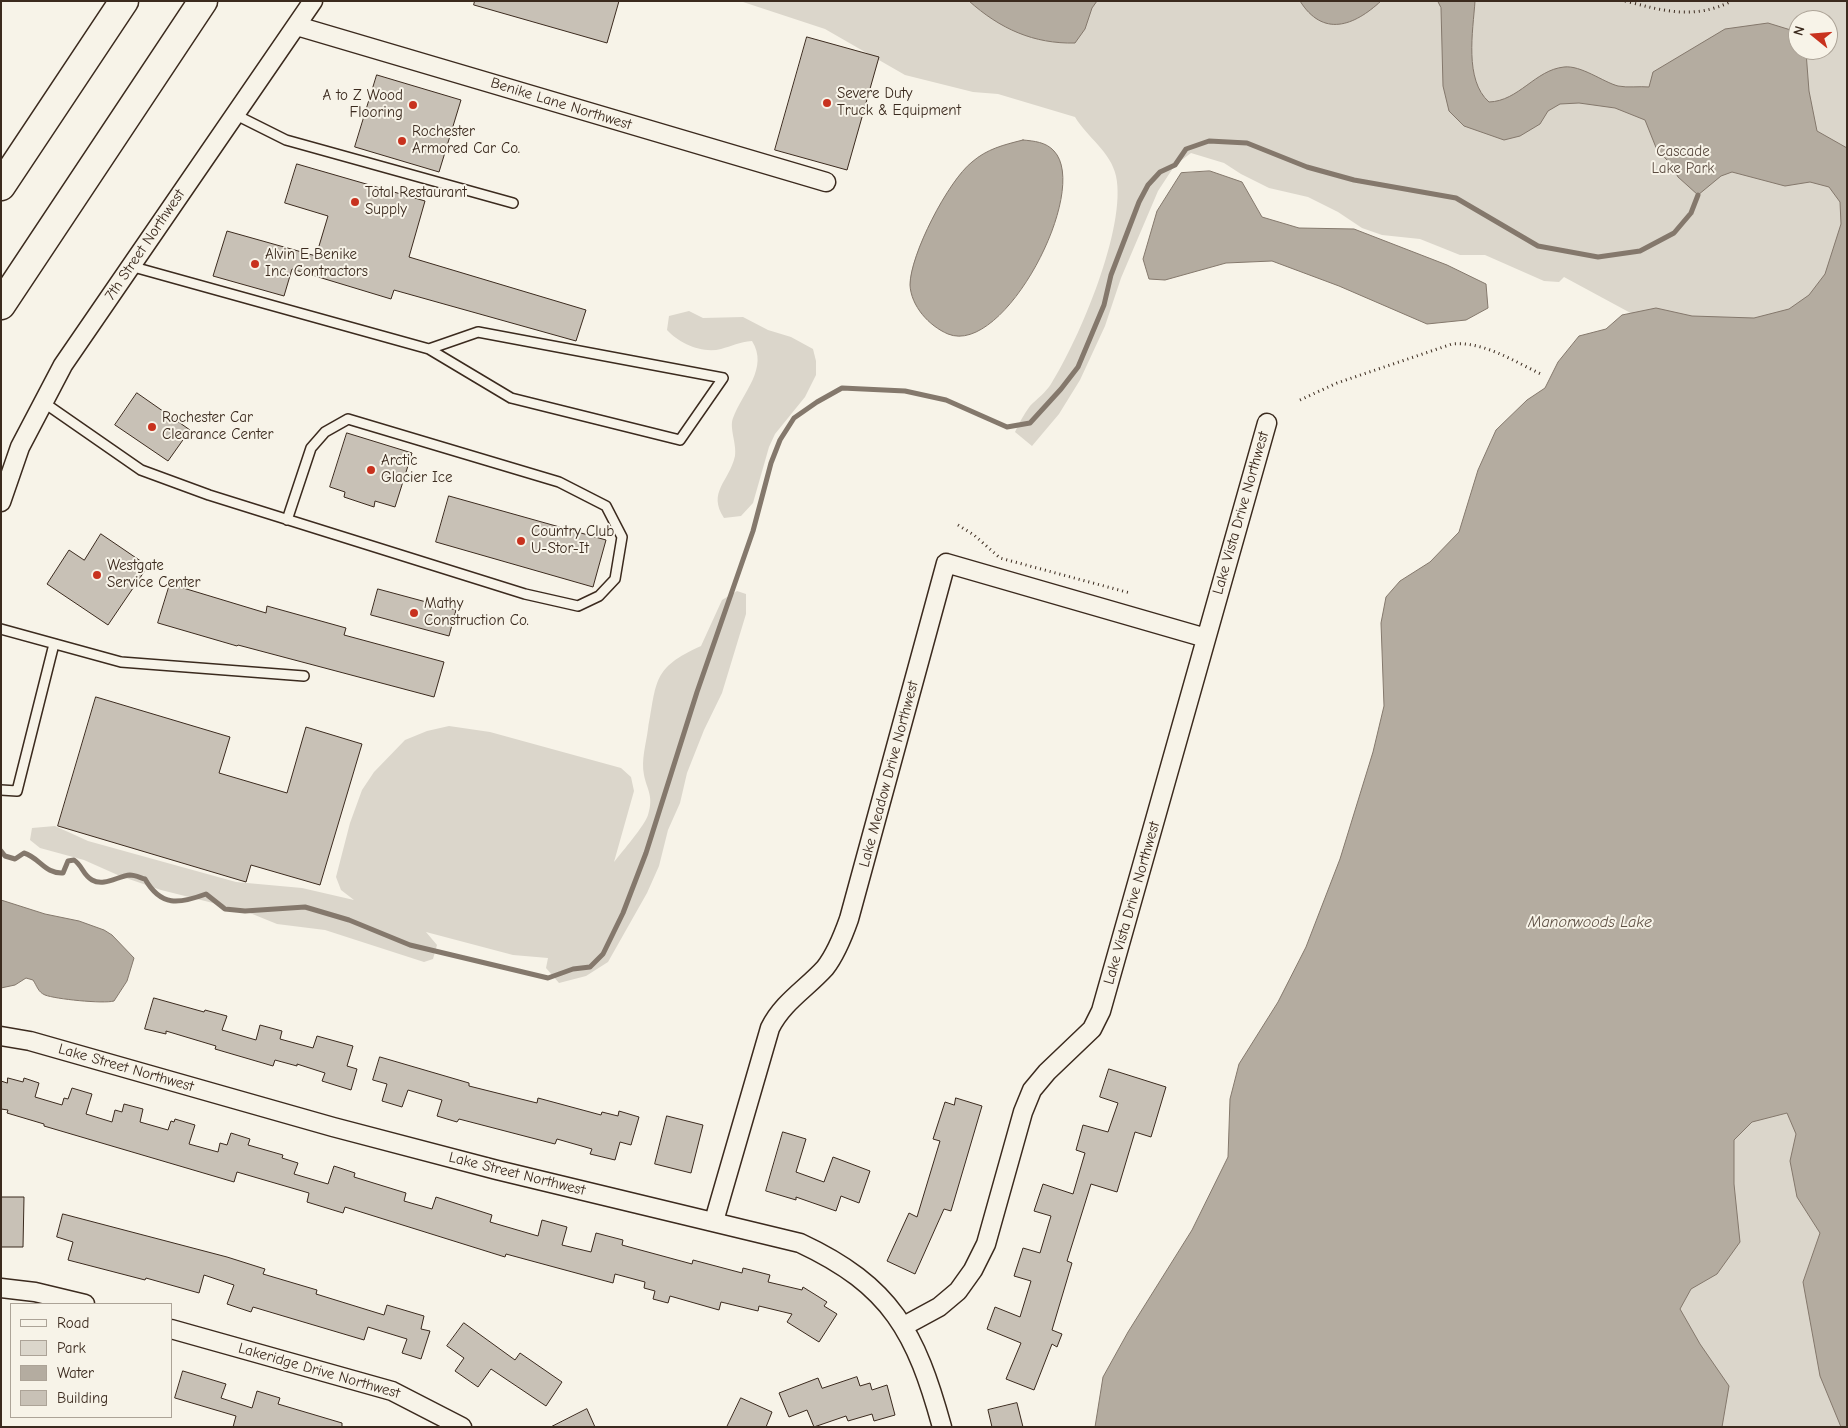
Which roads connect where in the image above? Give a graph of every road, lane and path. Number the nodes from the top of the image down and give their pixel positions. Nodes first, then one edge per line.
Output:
1 (124, 1) edge
2 (203, 1) edge
3 (313, 1) edge
4 (1625, 1) edge
5 (1732, 1) edge
6 (297, 26) junction
7 (234, 114) junction
8 (826, 182) dead end
9 (1, 186) edge
10 (513, 203) dead end
11 (130, 266) junction
12 (1, 305) edge
13 (429, 349) junction
14 (1543, 375) dead end
15 (1300, 400) dead end
16 (43, 402) junction
17 (1267, 423) dead end
18 (1, 502) edge
19 (287, 520) junction
20 (958, 525) dead end
21 (1130, 593) dead end
22 (1, 630) edge
23 (1206, 638) junction
24 (54, 644) junction
25 (304, 676) dead end
26 (1, 790) edge
27 (1, 1036) edge
28 (714, 1221) junction
29 (1, 1288) edge
30 (81, 1303) edge
31 (904, 1326) junction
32 (172, 1329) edge
33 (462, 1427) edge
34 (942, 1427) edge

1 - 9 highway
2 - 12 highway
3 - 6 street, 7th Street Northwest
4 - 5 path
6 - 7 street, 7th Street Northwest
6 - 8 street, Benike Lane Northwest
7 - 10 lane
7 - 11 street, 7th Street Northwest
11 - 13 lane
11 - 16 street, 7th Street Northwest
13 - 13 lane
14 - 15 path
16 - 18 street, 7th Street Northwest
16 - 19 lane
17 - 23 street, Lake Vista Drive Northwest
19 - 19 lane
20 - 21 path
22 - 24 lane
23 - 28 street, Lake Meadow Drive Northwest
23 - 31 street, Lake Vista Drive Northwest
24 - 25 lane
24 - 26 lane
27 - 28 street, Lake Street Northwest
28 - 31 street, Lake Street Northwest
29 - 30 street
31 - 34 street, Lake Street Northwest
32 - 33 street, Lakeridge Drive Northwest

